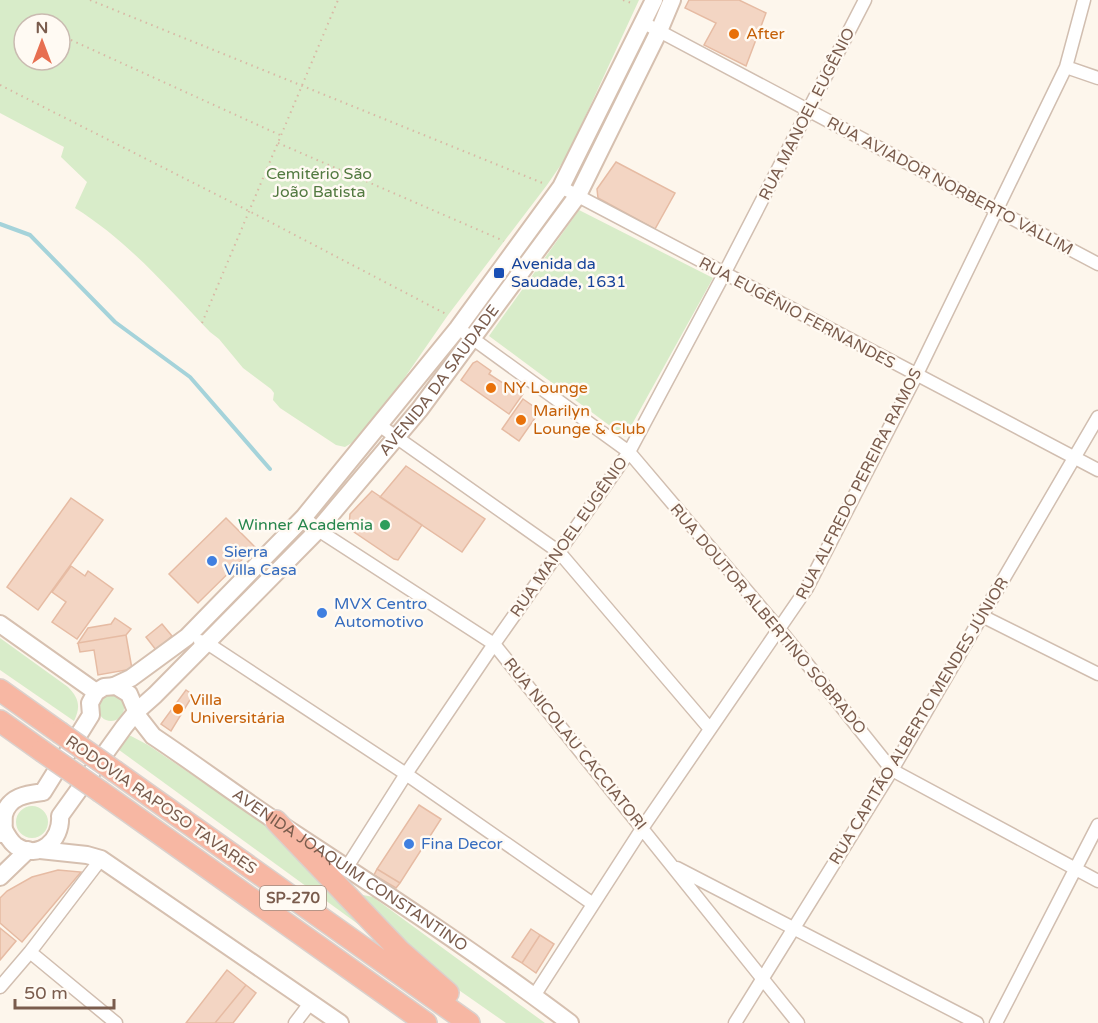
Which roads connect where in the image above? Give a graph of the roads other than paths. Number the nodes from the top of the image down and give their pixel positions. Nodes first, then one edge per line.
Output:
1 (654, 0) edge
2 (672, 0) edge
3 (865, 0) edge
4 (1084, 0) edge
5 (651, 27) junction
6 (1066, 67) junction
7 (1098, 78) edge
8 (808, 111) junction
9 (554, 186) junction
10 (578, 195) junction
11 (996, 209) junction
12 (1098, 264) edge
13 (724, 274) junction
14 (453, 322) junction
15 (472, 338) junction
16 (916, 375) junction
17 (1098, 417) edge
18 (379, 425) junction
19 (397, 436) junction
20 (629, 452) junction
21 (1074, 457) junction
22 (1098, 470) edge
23 (304, 518) junction
24 (318, 530) junction
25 (559, 552) junction
26 (237, 584) junction
27 (255, 594) junction
28 (982, 616) junction
29 (0, 624) edge
30 (780, 630) junction
31 (187, 637) junction
32 (207, 643) junction
33 (494, 644) junction
34 (1098, 674) edge
35 (114, 686) junction
36 (0, 690) edge
37 (96, 692) junction
38 (137, 711) junction
39 (0, 721) edge
40 (710, 729) junction
41 (892, 770) junction
42 (406, 774) junction
43 (276, 821) junction
44 (1098, 825) edge
45 (643, 827) junction
46 (1, 830) edge
47 (34, 850) junction
48 (101, 859) junction
49 (673, 866) junction
50 (347, 867) junction
51 (1075, 868) junction
52 (0, 877) edge
53 (1098, 881) edge
54 (593, 904) junction
55 (796, 928) junction
56 (30, 952) junction
57 (763, 979) junction
58 (0, 987) edge
59 (534, 996) junction
60 (311, 1002) junction
61 (116, 1023) edge
62 (294, 1023) edge
63 (340, 1023) edge
64 (424, 1023) edge
65 (469, 1023) edge
66 (482, 1023) edge
67 (570, 1023) edge
68 (735, 1023) edge
69 (798, 1023) edge
70 (977, 1023) edge
71 (996, 1023) edge

1 - 5 street, AVENIDA DA SAUDADE
2 - 5 street, AVENIDA DA SAUDADE
3 - 8 street, RUA MANOEL EUGÊNIO
4 - 6 street, RUA ALFREDO PEREIRA RAMOS
5 - 8 street, RUA AVIADOR NORBERTO VALLIM
5 - 9 street, AVENIDA DA SAUDADE
5 - 10 street, AVENIDA DA SAUDADE
6 - 7 street
6 - 11 street, RUA ALFREDO PEREIRA RAMOS
8 - 11 street, RUA AVIADOR NORBERTO VALLIM
8 - 13 street, RUA MANOEL EUGÊNIO
9 - 10 street, RUA EUGÊNIO FERNANDES
9 - 14 street, AVENIDA DA SAUDADE
10 - 13 street, RUA EUGÊNIO FERNANDES
10 - 15 street, AVENIDA DA SAUDADE
11 - 12 street, RUA AVIADOR NORBERTO VALLIM
11 - 16 street, RUA ALFREDO PEREIRA RAMOS
13 - 16 street, RUA EUGÊNIO FERNANDES
13 - 20 street, RUA MANOEL EUGÊNIO
14 - 15 street, RUA DOUTOR ALBERTINO SOBRADO
14 - 18 street, AVENIDA DA SAUDADE
15 - 19 street, AVENIDA DA SAUDADE
15 - 20 street, RUA DOUTOR ALBERTINO SOBRADO
16 - 21 street, RUA EUGÊNIO FERNANDES
16 - 30 street, RUA ALFREDO PEREIRA RAMOS
17 - 21 street, RUA CAPITÃO ALBERTO MENDES JÚNIOR
18 - 19 street
18 - 23 street, AVENIDA DA SAUDADE
19 - 24 street, AVENIDA DA SAUDADE
19 - 25 street
20 - 25 street, RUA MANOEL EUGÊNIO
20 - 30 street, RUA DOUTOR ALBERTINO SOBRADO
21 - 22 street, RUA EUGÊNIO FERNANDES
21 - 28 street, RUA CAPITÃO ALBERTO MENDES JÚNIOR
23 - 24 street, RUA NICOLAU CACCIATORI
23 - 26 street, AVENIDA DA SAUDADE
24 - 27 street, AVENIDA DA SAUDADE
24 - 33 street, RUA NICOLAU CACCIATORI
25 - 33 street, RUA MANOEL EUGÊNIO
25 - 40 street
26 - 27 street
26 - 31 street, AVENIDA DA SAUDADE
27 - 32 street, AVENIDA DA SAUDADE
28 - 34 street
28 - 41 street, RUA CAPITÃO ALBERTO MENDES JÚNIOR
29 - 37 street
30 - 40 street, RUA ALFREDO PEREIRA RAMOS
30 - 41 street, RUA DOUTOR ALBERTINO SOBRADO
31 - 32 street
31 - 35 street, AVENIDA DA SAUDADE
32 - 38 street, AVENIDA DA SAUDADE
32 - 42 street
33 - 42 street, RUA MANOEL EUGÊNIO
33 - 45 street, RUA NICOLAU CACCIATORI
35 - 37 street, AVENIDA DA SAUDADE
35 - 38 street, AVENIDA JOAQUIM CONSTANTINO
36 - 65 highway, RODOVIA RAPOSO TAVARES / SP-270, bridge
37 - 46 street
38 - 43 street, AVENIDA JOAQUIM CONSTANTINO
38 - 47 street, AVENIDA DA SAUDADE
39 - 64 highway, RODOVIA RAPOSO TAVARES / SP-270, bridge
40 - 45 street, RUA ALFREDO PEREIRA RAMOS
41 - 51 street, RUA DOUTOR ALBERTINO SOBRADO
41 - 55 street, RUA CAPITÃO ALBERTO MENDES JÚNIOR
42 - 50 street, RUA MANOEL EUGÊNIO
42 - 54 street
43 - 50 street, AVENIDA JOAQUIM CONSTANTINO
43 - 66 highway
44 - 51 street
45 - 49 street, RUA NICOLAU CACCIATORI
45 - 54 street, RUA ALFREDO PEREIRA RAMOS
46 - 47 street
47 - 48 street
47 - 52 street, AVENIDA DA SAUDADE
48 - 56 street
48 - 60 street
49 - 55 street
49 - 57 street, RUA NICOLAU CACCIATORI
50 - 59 street, AVENIDA JOAQUIM CONSTANTINO
51 - 53 street, RUA DOUTOR ALBERTINO SOBRADO
51 - 71 street
54 - 59 street, RUA ALFREDO PEREIRA RAMOS
55 - 57 street, RUA CAPITÃO ALBERTO MENDES JÚNIOR
55 - 70 street
56 - 58 street
56 - 61 street
57 - 68 street, RUA CAPITÃO ALBERTO MENDES JÚNIOR
57 - 69 street, RUA NICOLAU CACCIATORI
59 - 67 street, AVENIDA JOAQUIM CONSTANTINO
60 - 62 street
60 - 63 street

